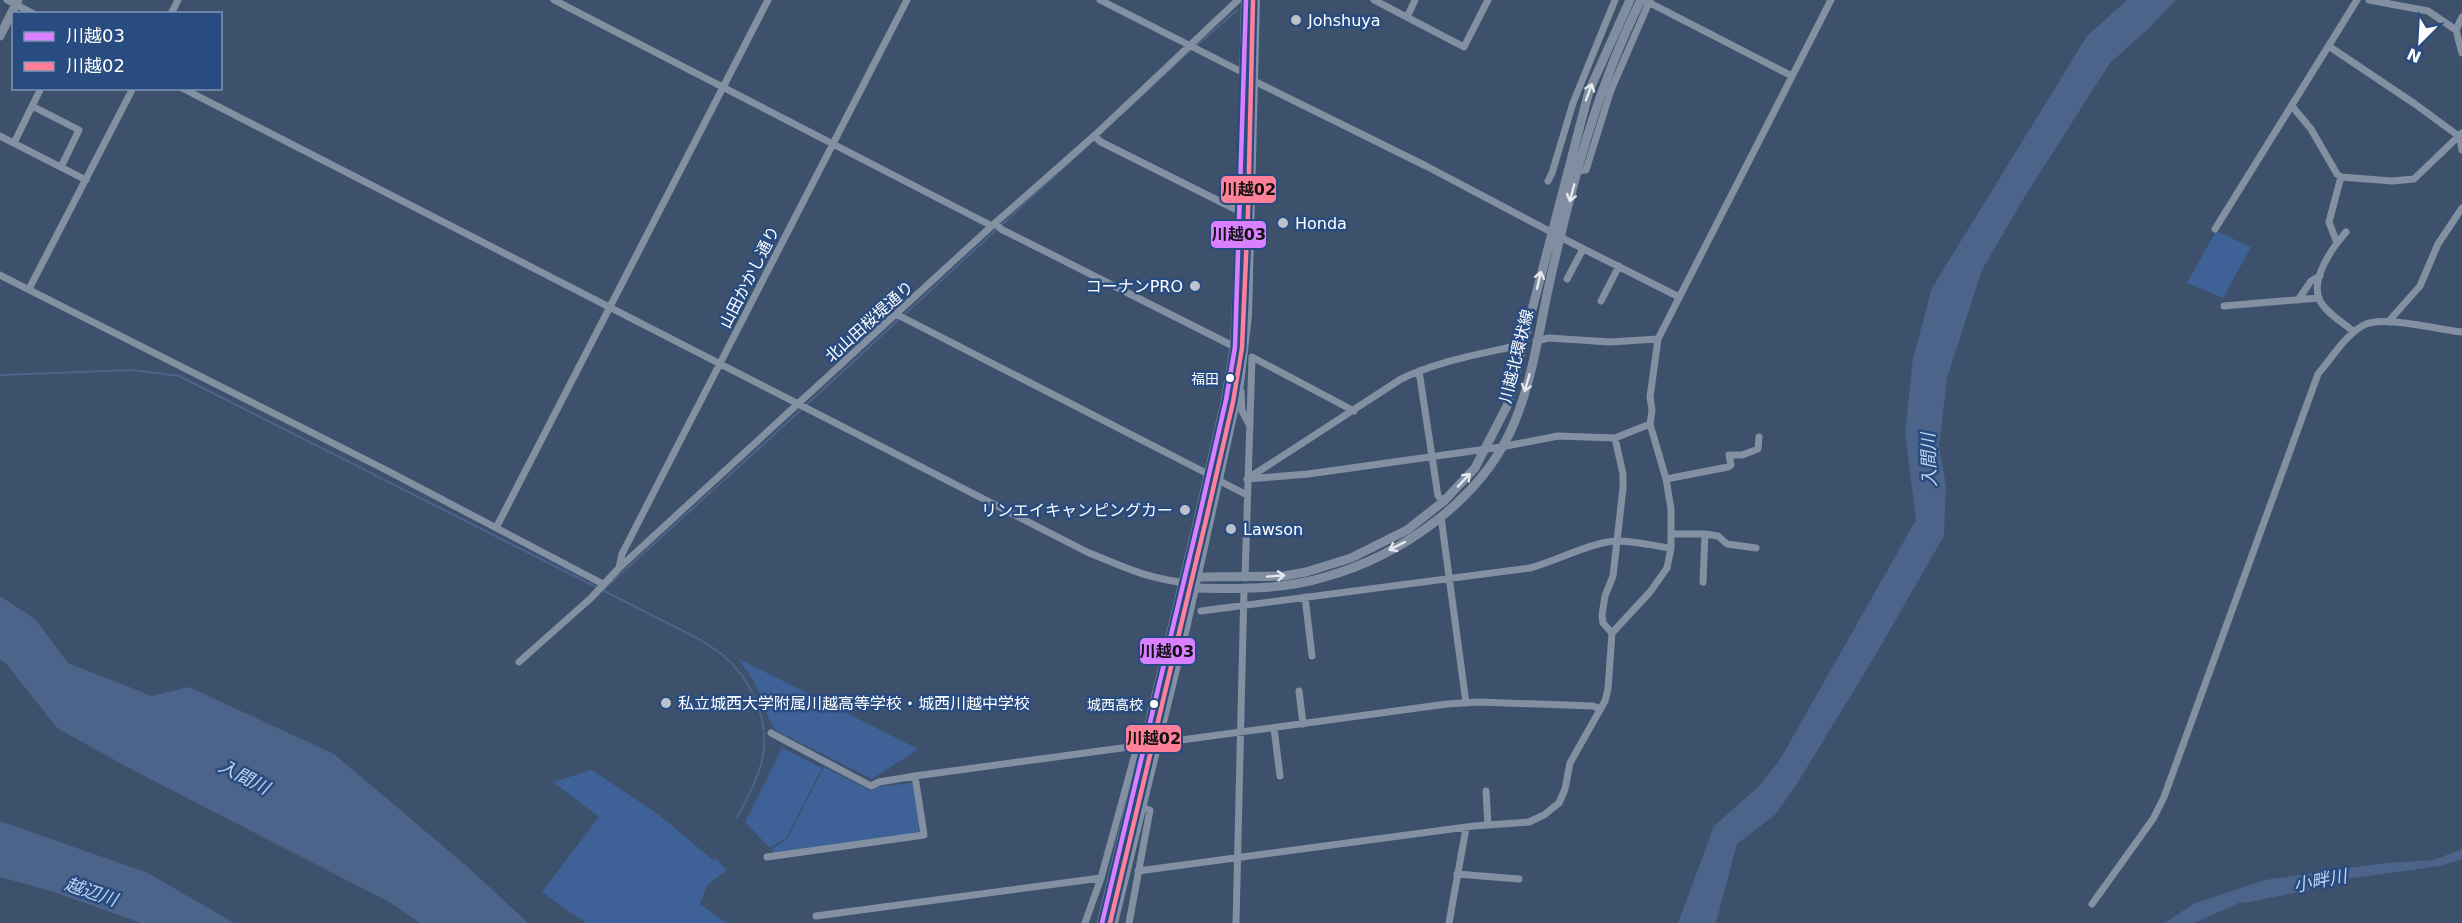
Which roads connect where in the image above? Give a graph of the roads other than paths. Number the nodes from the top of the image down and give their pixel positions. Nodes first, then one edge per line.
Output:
1 (554, 0) edge
2 (768, 0) edge
3 (907, 0) edge
4 (1100, 0) edge
5 (1238, 0) edge
6 (1253, 0) edge
7 (1374, 0) edge
8 (1415, 0) edge
9 (1488, 0) edge
10 (1615, 0) edge
11 (1630, 0) edge
12 (1831, 0) edge
13 (2357, 0) edge
14 (2369, 0) edge
15 (1646, 1) edge
16 (14, 2) edge
17 (1114, 3) edge
18 (31, 12) edge
19 (1407, 17) junction
20 (2462, 17) edge
21 (2456, 30) junction
22 (0, 36) edge
23 (1189, 46) junction
24 (2330, 47) junction
25 (2462, 53) edge
26 (1244, 73) junction
27 (1792, 76) junction
28 (1254, 81) junction
29 (723, 87) junction
30 (40, 90) edge
31 (132, 90) edge
32 (186, 90) edge
33 (32, 106) junction
34 (2292, 106) junction
35 (2461, 135) edge
36 (0, 136) edge
37 (1094, 136) junction
38 (14, 143) junction
39 (832, 144) junction
40 (2462, 150) edge
41 (1556, 159) junction
42 (1568, 163) junction
43 (61, 167) junction
44 (2341, 177) junction
45 (86, 180) junction
46 (1548, 181) dead end
47 (2462, 208) edge
48 (1241, 212) junction
49 (994, 224) junction
50 (2215, 229) dead end
51 (1551, 232) junction
52 (2346, 232) dead end
53 (1560, 237) junction
54 (2337, 243) junction
55 (1583, 249) junction
56 (1618, 266) junction
57 (0, 275) edge
58 (2320, 276) junction
59 (1567, 279) dead end
60 (29, 289) junction
61 (1679, 297) junction
62 (2319, 298) junction
63 (2298, 300) junction
64 (1601, 301) dead end
65 (2224, 306) dead end
66 (609, 308) junction
67 (896, 314) junction
68 (2388, 322) junction
69 (2354, 332) junction
70 (2462, 332) edge
71 (1658, 339) junction
72 (1536, 341) junction
73 (1524, 344) junction
74 (1235, 347) junction
75 (720, 365) junction
76 (1419, 371) junction
77 (1239, 384) junction
78 (796, 404) junction
79 (1354, 411) junction
80 (1650, 423) junction
81 (1251, 428) junction
82 (1759, 437) dead end
83 (1615, 438) junction
84 (1501, 447) junction
85 (1485, 448) junction
86 (1431, 455) junction
87 (1213, 477) junction
88 (1247, 479) junction
89 (1666, 479) junction
90 (1247, 495) junction
91 (1444, 501) junction
92 (1441, 517) junction
93 (496, 528) junction
94 (1672, 534) junction
95 (1705, 534) junction
96 (1617, 541) junction
97 (1671, 548) junction
98 (1756, 548) dead end
99 (619, 568) junction
100 (1449, 578) junction
101 (1184, 581) junction
102 (1195, 582) junction
103 (1703, 582) dead end
104 (1244, 583) junction
105 (603, 584) junction
106 (1305, 597) junction
107 (1243, 607) junction
108 (1201, 611) dead end
109 (1612, 633) junction
110 (1312, 656) dead end
111 (519, 662) dead end
112 (1299, 691) dead end
113 (1467, 702) junction
114 (1600, 709) junction
115 (1303, 724) junction
116 (1274, 728) junction
117 (1240, 732) junction
118 (771, 733) dead end
119 (1156, 744) junction
120 (1140, 746) junction
121 (915, 776) junction
122 (1280, 776) dead end
123 (1486, 792) dead end
124 (1140, 807) junction
125 (1488, 825) junction
126 (1466, 828) junction
127 (767, 857) dead end
128 (1238, 858) junction
129 (1138, 871) junction
130 (1457, 874) junction
131 (1101, 878) junction
132 (1519, 879) dead end
133 (2092, 904) dead end
134 (816, 916) dead end
135 (1084, 923) edge
136 (1102, 923) edge
137 (1113, 923) edge
138 (1129, 923) edge
139 (1236, 923) edge
140 (1449, 923) edge

1 - 29 street
2 - 29 street
3 - 39 street, 山田かかし通り
4 - 17 street
5 - 23 street, 北山田桜堤通り
6 - 26 highway
6 - 28 highway
7 - 19 street
8 - 19 street
9 - 19 street
10 - 41 street
42 -> 11 main road, 川越北環状線
12 - 27 street
13 - 24 street
14 - 21 street
15 - 27 street
15 -> 53 main road, 川越北環状線
16 - 18 street
16 - 22 main road
17 - 23 street
20 - 21 street
21 - 25 street
23 - 26 street
23 - 37 street, 北山田桜堤通り
24 - 34 street
24 - 35 street
26 - 48 highway
27 - 61 street
28 - 51 street
28 - 77 highway
29 - 39 street
29 - 66 street
30 - 33 street
31 - 45 street
32 - 66 street
33 - 38 street
33 - 43 street
34 - 44 street
34 - 50 street
35 - 40 street
35 - 44 street
36 - 38 street
37 - 48 street
37 - 49 street, 北山田桜堤通り
38 - 43 street
39 - 49 street
39 - 75 street, 山田かかし通り
41 - 42 street
41 - 46 street
42 - 51 main road, 川越北環状線
43 - 45 street
44 - 54 street
45 - 60 street
47 - 68 street
48 - 74 highway
49 - 67 street, 北山田桜堤通り
49 - 74 street
73 -> 51 main road, 川越北環状線
52 - 54 street
53 - 55 street
53 - 72 main road, 川越北環状線
54 - 58 street
55 - 56 street
55 - 59 street
56 - 61 street
56 - 64 street
57 - 60 street
58 - 62 street
58 - 63 street
60 - 93 street
61 - 71 street
62 - 63 street
62 - 69 street
63 - 65 street
66 - 75 street
66 - 93 street
67 - 78 street, 北山田桜堤通り
67 - 87 street
68 - 69 street
68 - 70 street
69 - 133 street
71 - 72 street
71 - 80 street
72 -> 84 main road, 川越北環状線
73 - 76 street
73 - 85 main road, 川越北環状線
74 - 87 highway
75 - 78 street
75 - 99 street, 山田かかし通り
76 - 79 street
76 - 86 street
77 - 81 street
77 - 87 highway
78 - 99 street, 北山田桜堤通り
78 - 101 street
79 - 81 street
79 - 88 street
80 - 83 street
80 - 89 street
81 - 88 street
82 - 89 street
83 - 84 street
83 - 96 street
84 - 85 street
84 - 92 main road, 川越北環状線
85 - 86 street
91 -> 85 main road, 川越北環状線
86 - 88 street
86 - 91 street
87 - 90 street
87 - 101 highway
87 - 102 highway
88 - 90 street
89 - 94 street
90 - 104 street
104 -> 91 main road, 川越北環状線
92 - 100 street
92 -> 104 main road, 川越北環状線
93 - 105 street
94 - 95 street
94 - 97 street
95 - 98 street
95 - 103 street
96 - 97 street
96 - 100 street
96 - 109 street
97 - 109 street
99 - 105 street, 北山田桜堤通り
100 - 106 street
100 - 113 street
101 - 102 street
101 - 120 highway
102 - 104 main road, 川越北環状線
102 - 119 highway
104 - 107 street
105 - 111 street, 北山田桜堤通り
106 - 107 street
106 - 110 street
107 - 108 street
107 - 117 street
109 - 114 street
112 - 115 street
113 - 114 street
113 - 115 street
114 - 125 street
115 - 116 street
116 - 117 street
116 - 122 street
117 - 119 street
117 - 128 street
118 - 121 street
119 - 120 street
119 - 124 highway
120 - 121 street
120 - 131 street
120 - 136 highway
121 - 127 street
123 - 125 street
124 - 129 street
124 - 137 highway
125 - 126 street
126 - 128 street
126 - 130 street
128 - 129 street
128 - 139 street
129 - 138 street
130 - 132 street
130 - 140 street
131 - 134 street
131 - 135 street

